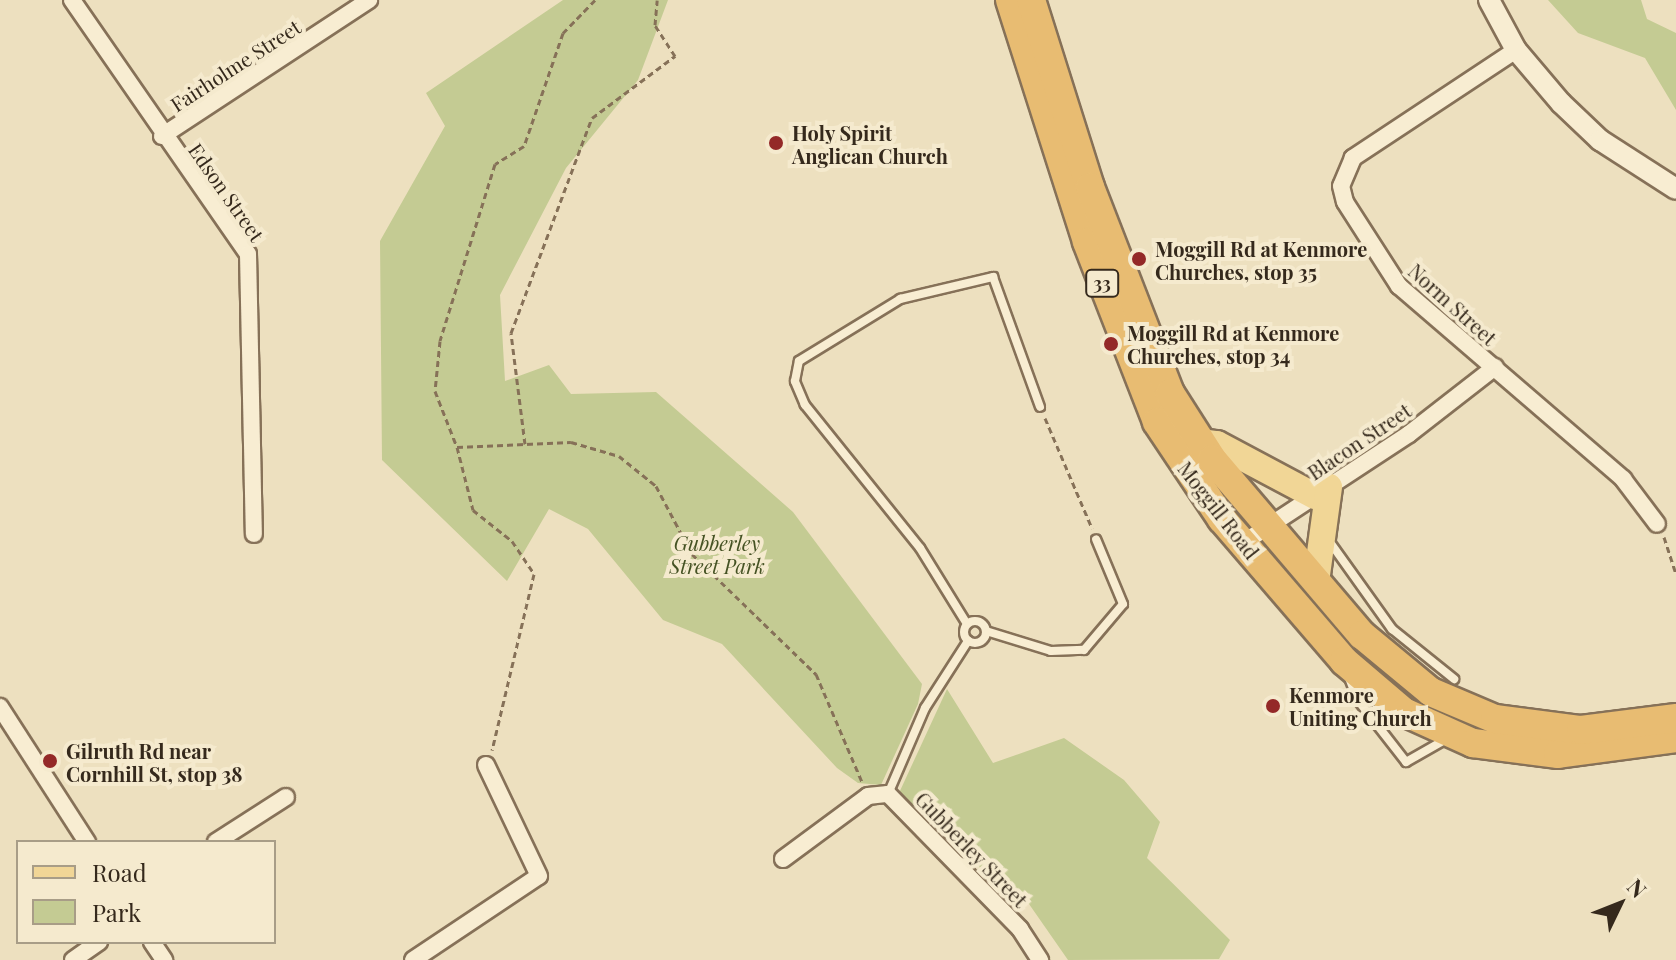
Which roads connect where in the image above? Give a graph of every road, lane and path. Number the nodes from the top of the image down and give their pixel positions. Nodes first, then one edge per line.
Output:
1 (72, 0) edge
2 (369, 0) edge
3 (595, 0) edge
4 (657, 0) edge
5 (1010, 0) edge
6 (1031, 0) edge
7 (1489, 0) edge
8 (349, 6) edge
9 (1516, 50) junction
10 (162, 136) junction
11 (1676, 189) edge
12 (1495, 367) junction
13 (1040, 407) joint
14 (1200, 442) junction
15 (525, 444) junction
16 (457, 447) junction
17 (1322, 492) junction
18 (1657, 524) joint
19 (1268, 526) junction
20 (254, 534) dead end
21 (1324, 534) junction
22 (1096, 539) joint
23 (1243, 543) junction
24 (1676, 575) edge
25 (1316, 582) junction
26 (967, 624) junction
27 (986, 631) junction
28 (968, 641) junction
29 (1344, 661) junction
30 (1454, 679) dead end
31 (0, 707) edge
32 (1676, 718) edge
33 (1452, 736) junction
34 (1676, 738) edge
35 (486, 765) joint
36 (888, 794) junction
37 (868, 796) junction
38 (286, 797) dead end
39 (86, 840) edge
40 (219, 840) edge
41 (783, 859) dead end
42 (96, 944) edge
43 (73, 960) edge
44 (413, 960) edge
45 (1040, 960) edge

1 - 10 street, Edson Street
2 - 8 street, Fairholme Street
3 - 16 path
4 - 15 path
5 - 23 highway, Moggill Road / 33
6 - 14 highway, Moggill Road / 33
7 - 9 street
8 - 10 street, Fairholme Street
9 - 11 street
9 - 12 street, Norm Street
10 - 20 street, Edson Street
12 - 17 street, Blacon Street
12 - 18 street, Norm Street
13 - 22 path
13 - 26 lane
14 - 17 main road
14 - 19 highway, Moggill Road / 33
15 - 16 path
15 - 37 path
16 - 35 path
17 - 19 street, Blacon Street
17 - 21 main road
18 - 24 path
19 - 23 street, Blacon Street
19 - 25 highway, Moggill Road / 33
21 - 25 main road
21 - 30 lane
22 - 27 lane
23 - 29 highway, Moggill Road / 33
25 - 32 highway, Moggill Road / 33
26 - 27 lane
26 - 28 lane
27 - 28 lane
28 - 36 lane
29 - 33 highway, Moggill Road / 33
29 - 33 lane
31 - 39 street
33 - 34 highway, Moggill Road / 33
35 - 44 street
36 - 37 street, Gubberley Street
36 - 45 street, Gubberley Street
37 - 41 street
38 - 40 street
42 - 43 street

